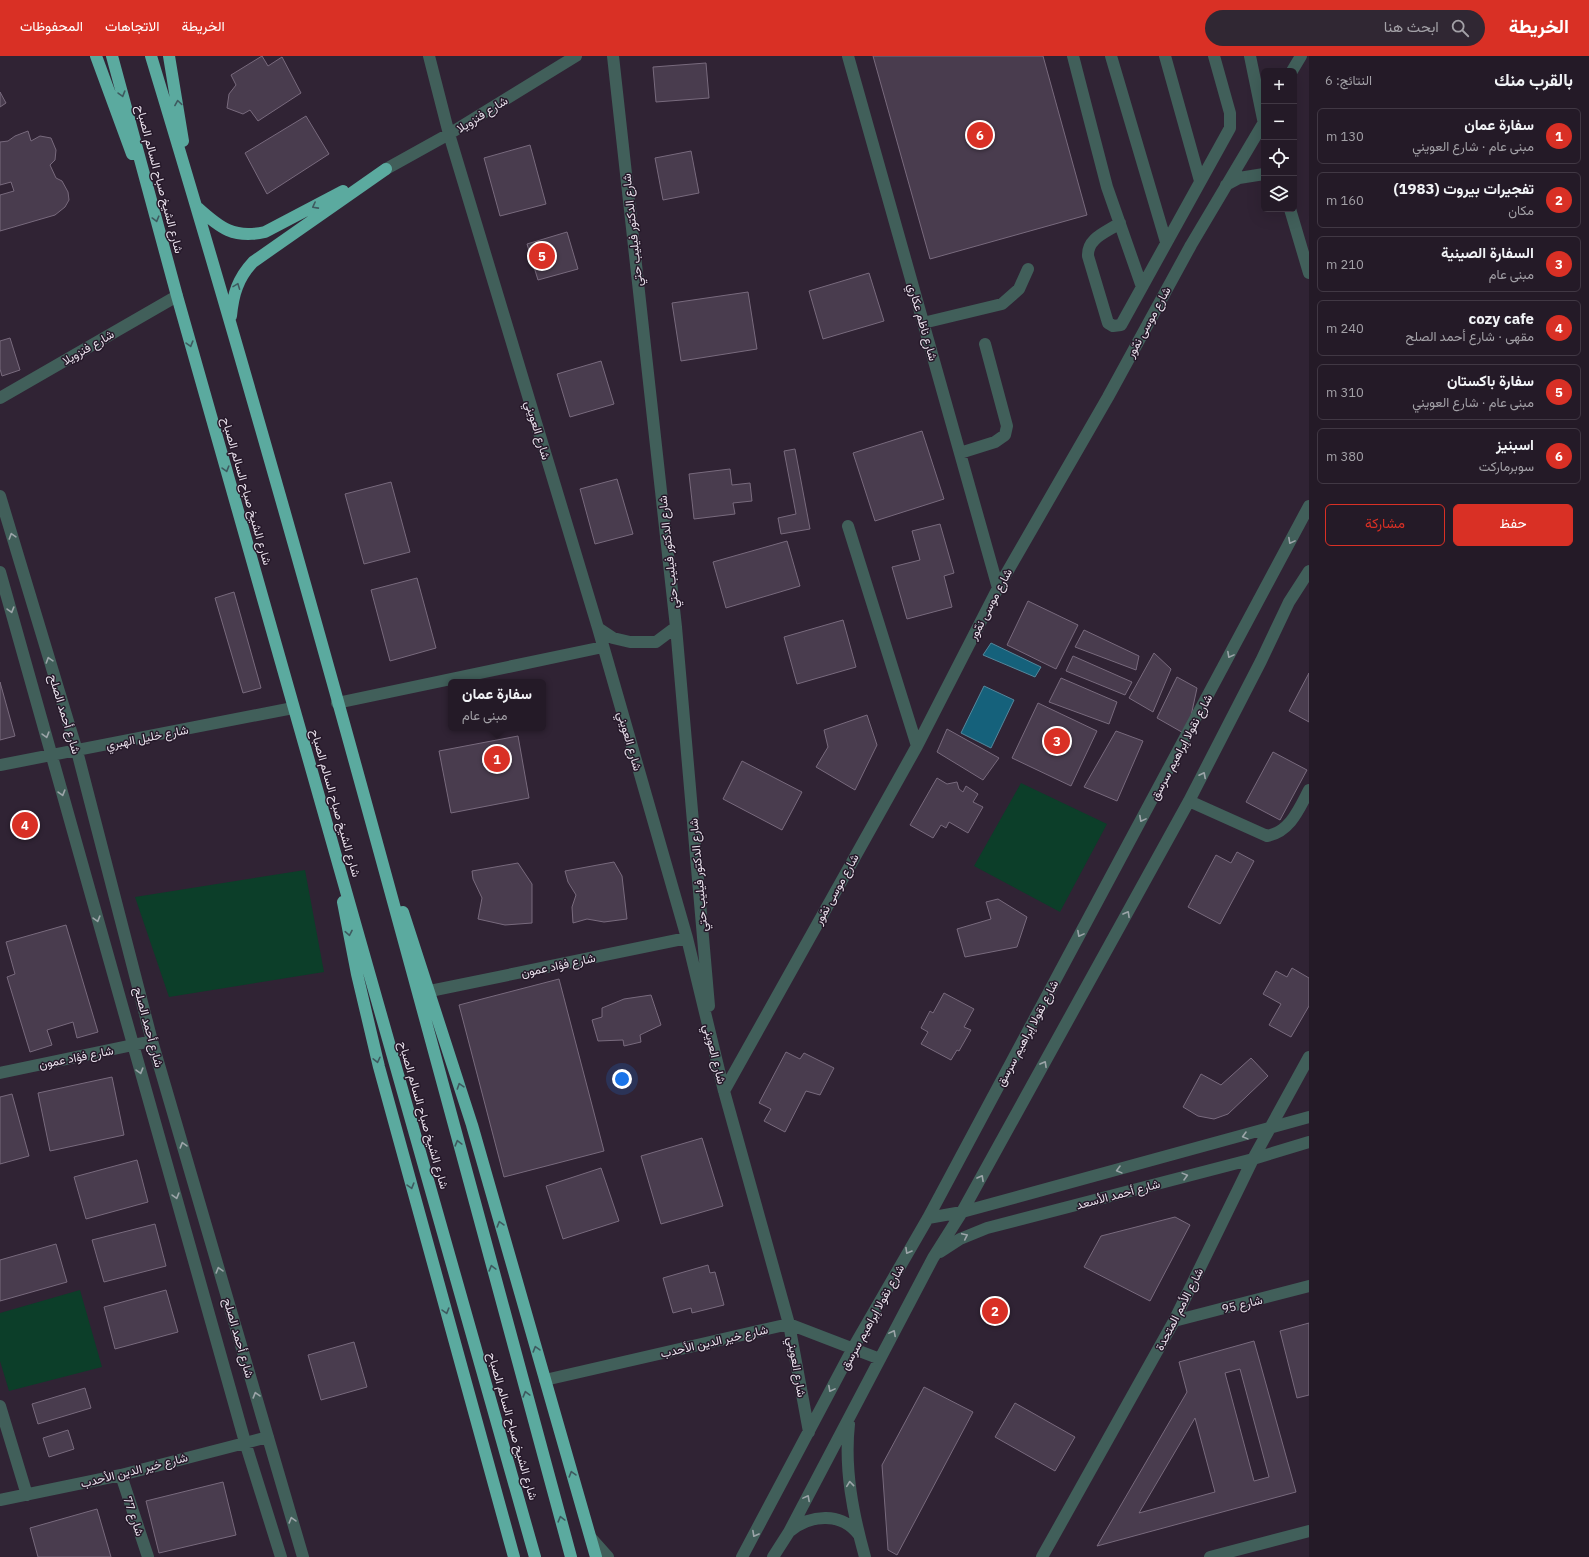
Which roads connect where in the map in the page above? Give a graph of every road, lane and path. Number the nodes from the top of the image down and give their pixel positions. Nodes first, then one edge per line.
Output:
1 (96, 56) edge
2 (112, 56) edge
3 (151, 56) edge
4 (169, 56) edge
5 (429, 56) edge
6 (576, 56) edge
7 (613, 56) edge
8 (848, 56) edge
9 (1073, 56) edge
10 (1111, 56) edge
11 (1165, 56) edge
12 (1214, 56) edge
13 (1250, 56) edge
14 (1300, 56) edge
15 (1294, 68) edge
16 (1261, 109) edge
17 (1261, 128) edge
18 (450, 134) junction
19 (386, 169) junction
20 (1261, 174) edge
21 (1200, 181) junction
22 (190, 184) junction
23 (1222, 191) junction
24 (151, 199) junction
25 (198, 208) junction
26 (1291, 212) edge
27 (1120, 223) junction
28 (1166, 242) junction
29 (1028, 269) dead end
30 (1309, 273) edge
31 (1142, 286) junction
32 (177, 296) junction
33 (923, 323) junction
34 (230, 324) junction
35 (985, 344) dead end
36 (0, 398) edge
37 (960, 453) junction
38 (0, 496) edge
39 (1309, 506) edge
40 (848, 526) dead end
41 (1309, 571) edge
42 (0, 572) edge
43 (998, 588) junction
44 (676, 627) junction
45 (598, 628) junction
46 (603, 647) junction
47 (451, 679) edge
48 (448, 680) edge
49 (337, 703) junction
50 (293, 708) junction
51 (917, 746) junction
52 (77, 751) junction
53 (51, 756) junction
54 (0, 765) edge
55 (1309, 790) edge
56 (1189, 801) junction
57 (373, 830) junction
58 (332, 840) junction
59 (687, 938) junction
60 (430, 991) junction
61 (152, 1041) junction
62 (133, 1046) junction
63 (713, 1049) junction
64 (1309, 1057) edge
65 (0, 1073) edge
66 (724, 1091) junction
67 (1309, 1117) edge
68 (1269, 1129) junction
69 (1309, 1142) edge
70 (1253, 1159) junction
71 (962, 1212) junction
72 (928, 1218) junction
73 (933, 1258) junction
74 (1309, 1286) edge
75 (1174, 1321) junction
76 (789, 1324) junction
77 (853, 1348) junction
78 (880, 1359) junction
79 (545, 1380) junction
80 (0, 1406) edge
81 (849, 1418) junction
82 (809, 1432) junction
83 (268, 1437) junction
84 (245, 1442) junction
85 (121, 1475) junction
86 (27, 1495) junction
87 (0, 1500) edge
88 (1309, 1531) edge
89 (788, 1532) junction
90 (859, 1536) junction
91 (590, 1538) junction
92 (148, 1557) edge
93 (281, 1557) edge
94 (303, 1557) edge
95 (514, 1557) edge
96 (535, 1557) edge
97 (571, 1557) edge
98 (596, 1557) edge
99 (608, 1557) edge
100 (742, 1557) edge
101 (773, 1557) edge
102 (865, 1557) edge
103 (1042, 1557) edge
104 (1210, 1557) edge

1 - 24 highway
2 -> 24 highway, شارع الشيخ صباح السالم الصباح
3 - 22 highway, شارع الشيخ صباح السالم الصباح
22 -> 4 highway
5 - 18 street, شارع العويني
6 - 18 street, شارع فنزويلا
7 - 44 street, شارع الدكتور فيليب حتي
8 - 33 street, شارع ناظم عكاري
9 - 27 street
10 - 28 street
11 - 21 street
12 - 21 street
13 - 16 street
14 - 15 street
17 - 23 street, شارع موسى نمّور
18 - 19 street, شارع فنزويلا
18 - 45 street, شارع العويني
19 -> 25 highway
34 -> 19 highway
20 - 23 street
21 - 28 street
22 - 25 highway, شارع الشيخ صباح السالم الصباح
23 - 43 street, شارع موسى نمّور
24 -> 32 highway, شارع الشيخ صباح السالم الصباح
25 - 34 highway, شارع الشيخ صباح السالم الصباح
26 - 30 street
27 - 31 street
27 - 31 street
28 - 31 street
29 - 33 street
32 - 36 street, شارع فنزويلا
32 -> 50 highway, شارع الشيخ صباح السالم الصباح
33 - 37 street, شارع ناظم عكاري
34 - 49 highway, شارع الشيخ صباح السالم الصباح
35 - 37 street
37 - 43 street, شارع ناظم عكاري
52 -> 38 street, شارع أحمد الصلح
39 -> 72 street, شارع نقولا إبراهيم سرسق
40 - 51 street
56 -> 41 street
42 -> 53 street, شارع أحمد الصلح
43 - 51 street, شارع موسى نمّور
44 - 45 street
44 - 63 street, شارع الدكتور فيليب حتي
45 - 46 street, شارع العويني
46 - 47 street
46 - 59 street, شارع العويني
48 - 49 street
49 - 57 highway, شارع الشيخ صباح السالم الصباح
50 - 52 street, شارع خليل الهبري
50 - 58 highway, شارع الشيخ صباح السالم الصباح
51 - 66 street, شارع موسى نمّور
52 - 53 street, شارع خليل الهبري
52 - 61 street, شارع أحمد الصلح
53 - 54 street, شارع خليل الهبري
53 -> 62 street, شارع أحمد الصلح
55 - 56 street
71 -> 56 street
57 - 60 highway
97 -> 57 highway, شارع الشيخ صباح السالم الصباح
58 -> 95 highway
58 - 96 highway, شارع الشيخ صباح السالم الصباح
59 - 60 street, شارع فؤاد عمون
59 - 63 street, شارع العويني
79 -> 60 highway
61 - 62 street, شارع فؤاد عمون
83 -> 61 street, شارع أحمد الصلح
62 - 65 street, شارع فؤاد عمون
62 -> 84 street, شارع أحمد الصلح
63 - 66 street, شارع العويني
64 - 68 street, شارع الأمم المتحدة
66 - 76 street, شارع العويني
67 - 68 street, شارع أحمد الأسعد
68 - 70 street, شارع الأمم المتحدة
68 -> 71 street, شارع أحمد الأسعد
69 - 70 street, شارع أحمد الأسعد
73 -> 70 street, شارع أحمد الأسعد
70 - 75 street, شارع الأمم المتحدة
71 - 72 street, شارع أحمد الأسعد
71 - 73 street
72 -> 77 street, شارع نقولا إبراهيم سرسق
78 -> 73 street
74 - 75 street, شارع 95
75 - 103 street, شارع الأمم المتحدة
76 - 77 street
76 - 79 street, شارع خير الدين الأحدب
76 - 82 street, شارع العويني
77 - 78 street
77 -> 82 street, شارع نقولا إبراهيم سرسق
78 - 81 street
91 -> 79 highway
80 - 86 street
89 -> 81 street
90 -> 81 street
82 -> 100 street, شارع نقولا إبراهيم سرسق
83 - 84 street, شارع خير الدين الأحدب
94 -> 83 street, شارع أحمد الصلح
84 - 85 street, شارع خير الدين الأحدب
84 - 93 street, شارع أحمد الصلح
85 - 86 street, شارع خير الدين الأحدب
85 - 92 street, شارع 77
86 - 87 street, شارع خير الدين الأحدب
88 - 104 street
89 - 90 street
89 - 101 street
90 - 102 street
91 - 98 highway
91 - 99 street

